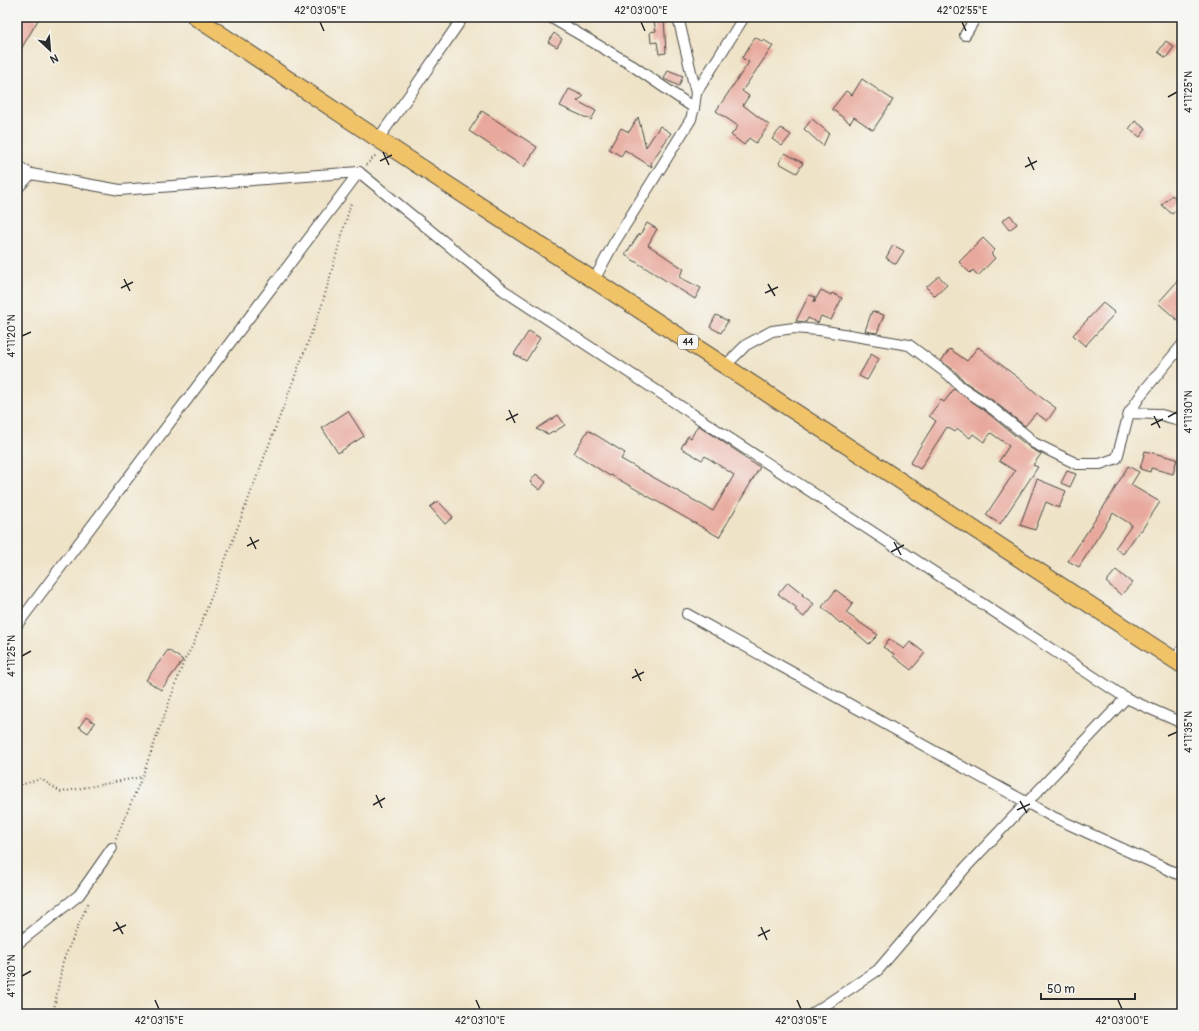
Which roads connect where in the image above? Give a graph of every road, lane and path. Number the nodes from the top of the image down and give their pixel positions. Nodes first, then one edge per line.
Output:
1 (195, 17) edge
2 (463, 17) edge
3 (550, 17) edge
4 (678, 17) edge
5 (744, 17) edge
6 (976, 17) edge
7 (965, 35) dead end
8 (696, 93) junction
9 (694, 108) junction
10 (382, 141) junction
11 (17, 166) edge
12 (359, 172) junction
13 (31, 174) junction
14 (17, 189) edge
15 (351, 202) dead end
16 (594, 280) junction
17 (1182, 345) edge
18 (725, 366) junction
19 (1129, 413) junction
20 (1182, 420) edge
21 (687, 614) dead end
22 (17, 625) edge
23 (1179, 659) edge
24 (1126, 698) junction
25 (1182, 723) edge
26 (142, 777) junction
27 (17, 786) edge
28 (1027, 803) junction
29 (112, 848) joint
30 (1182, 876) edge
31 (91, 898) dead end
32 (17, 944) edge
33 (53, 1014) edge
34 (812, 1014) edge

1 - 10 main road, 44
2 - 10 street
3 - 9 street
4 - 8 street
5 - 8 street
6 - 7 street
8 - 9 street
9 - 16 street
10 - 12 path
10 - 16 main road, 44
11 - 13 street
12 - 13 street
12 - 22 street
12 - 24 street
13 - 14 street
15 - 26 path
16 - 18 main road, 44
17 - 19 street
18 - 19 street
18 - 23 main road, 44
19 - 20 street
21 - 28 street
24 - 25 street
24 - 28 street
26 - 27 path
26 - 29 path
28 - 30 street
28 - 34 street
29 - 32 street
31 - 33 path

